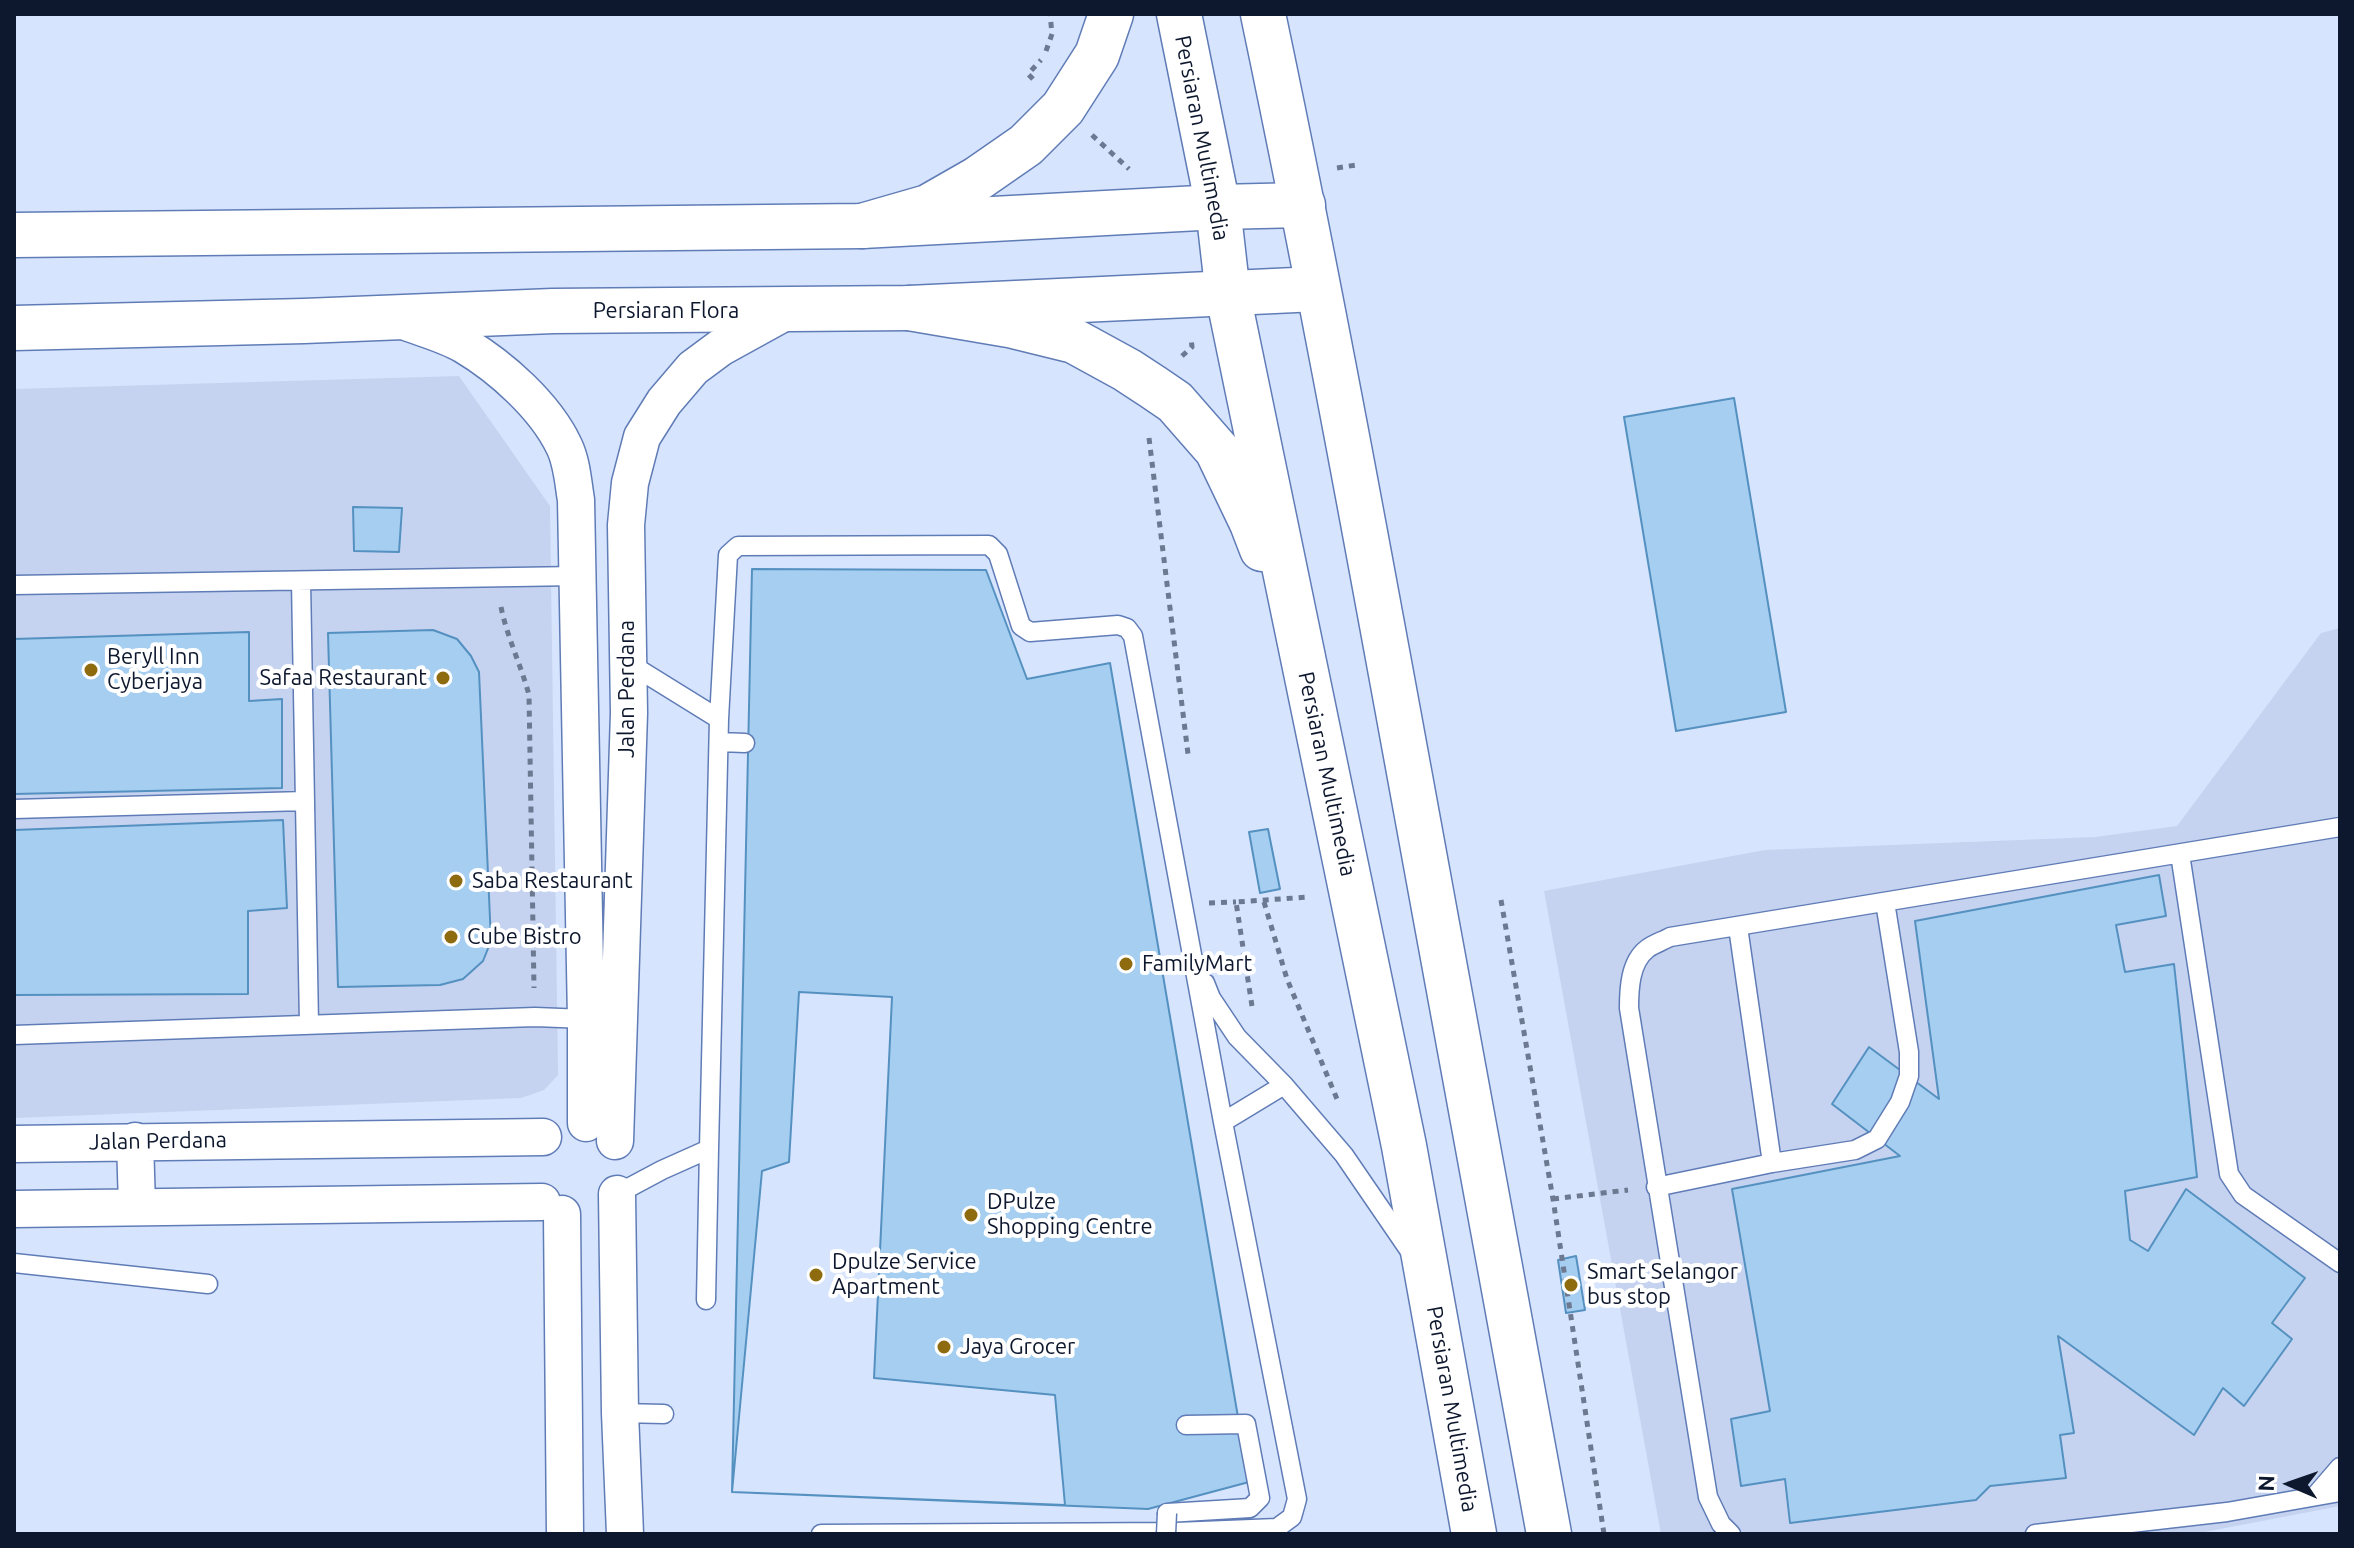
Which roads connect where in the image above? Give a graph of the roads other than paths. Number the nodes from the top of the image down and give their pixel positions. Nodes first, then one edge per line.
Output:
1 (1111, 14) edge
2 (1179, 14) edge
3 (1263, 14) edge
4 (1303, 205) junction
5 (1218, 207) junction
6 (862, 226) junction
7 (14, 235) edge
8 (1317, 289) junction
9 (1208, 296) junction
10 (909, 308) junction
11 (789, 310) junction
12 (394, 318) junction
13 (14, 328) edge
14 (577, 576) junction
15 (301, 581) junction
16 (14, 585) edge
17 (627, 662) junction
18 (1306, 671) junction
19 (719, 719) junction
20 (719, 742) junction
21 (745, 743) dead end
22 (305, 801) junction
23 (14, 809) edge
24 (2340, 827) edge
25 (2180, 854) junction
26 (1885, 902) junction
27 (1738, 927) junction
28 (1192, 950) junction
29 (586, 1019) junction
30 (309, 1024) junction
31 (14, 1035) edge
32 (1284, 1085) junction
33 (1223, 1122) junction
34 (600, 1132) junction
35 (543, 1137) junction
36 (135, 1141) junction
37 (14, 1144) edge
38 (709, 1149) junction
39 (1772, 1163) junction
40 (1656, 1187) junction
41 (617, 1194) junction
42 (137, 1206) junction
43 (552, 1208) junction
44 (14, 1209) edge
45 (14, 1263) edge
46 (2340, 1263) edge
47 (1429, 1279) junction
48 (208, 1284) dead end
49 (706, 1300) dead end
50 (620, 1413) junction
51 (664, 1414) dead end
52 (1186, 1425) dead end
53 (2340, 1467) edge
54 (2340, 1492) edge
55 (2315, 1496) junction
56 (1472, 1530) edge
57 (565, 1534) edge
58 (625, 1534) edge
59 (821, 1534) edge
60 (1166, 1534) edge
61 (1549, 1534) edge
62 (1731, 1534) edge
63 (2035, 1534) edge

1 - 6 main road
2 - 5 main road, Persiaran Multimedia
3 - 4 main road
4 - 5 main road
4 - 8 main road
5 - 6 main road
5 - 9 main road, Persiaran Multimedia
6 - 7 main road
8 - 9 main road, Persiaran Flora
8 - 61 main road
9 - 10 main road, Persiaran Flora
9 - 18 main road, Persiaran Multimedia
10 - 11 main road, Persiaran Flora
10 - 18 main road
11 - 12 main road, Persiaran Flora
11 - 17 street, Jalan Perdana
12 - 13 main road, Persiaran Flora
12 - 14 street, Jalan Perdana
14 - 15 lane
14 - 29 street, Jalan Perdana
15 - 16 lane
15 - 22 lane
17 - 19 lane
17 - 34 street, Jalan Perdana
18 - 47 main road, Persiaran Multimedia
19 - 20 lane
19 - 28 lane
20 - 21 lane
20 - 38 lane
22 - 23 lane
22 - 30 lane
24 - 25 lane
25 - 26 lane
25 - 46 lane
26 - 27 lane
26 - 39 lane
27 - 39 lane
27 - 40 lane
28 - 32 lane
28 - 33 lane
29 - 30 lane
29 - 34 street, Jalan Perdana
30 - 31 lane
32 - 33 lane
32 - 47 lane
33 - 59 lane
34 - 35 street, Jalan Perdana
34 - 41 street, Jalan Perdana
35 - 36 street, Jalan Perdana
35 - 43 street
36 - 37 street, Jalan Perdana
36 - 42 street
38 - 41 lane
38 - 49 lane
39 - 40 lane
40 - 62 lane
41 - 43 street
41 - 50 street, Jalan Perdana
42 - 43 street
42 - 44 street
43 - 57 street
45 - 48 lane
47 - 56 main road, Persiaran Multimedia
50 - 51 lane
50 - 58 street, Jalan Perdana
52 - 60 lane, bridge
53 - 55 lane
54 - 55 lane
55 - 63 lane

